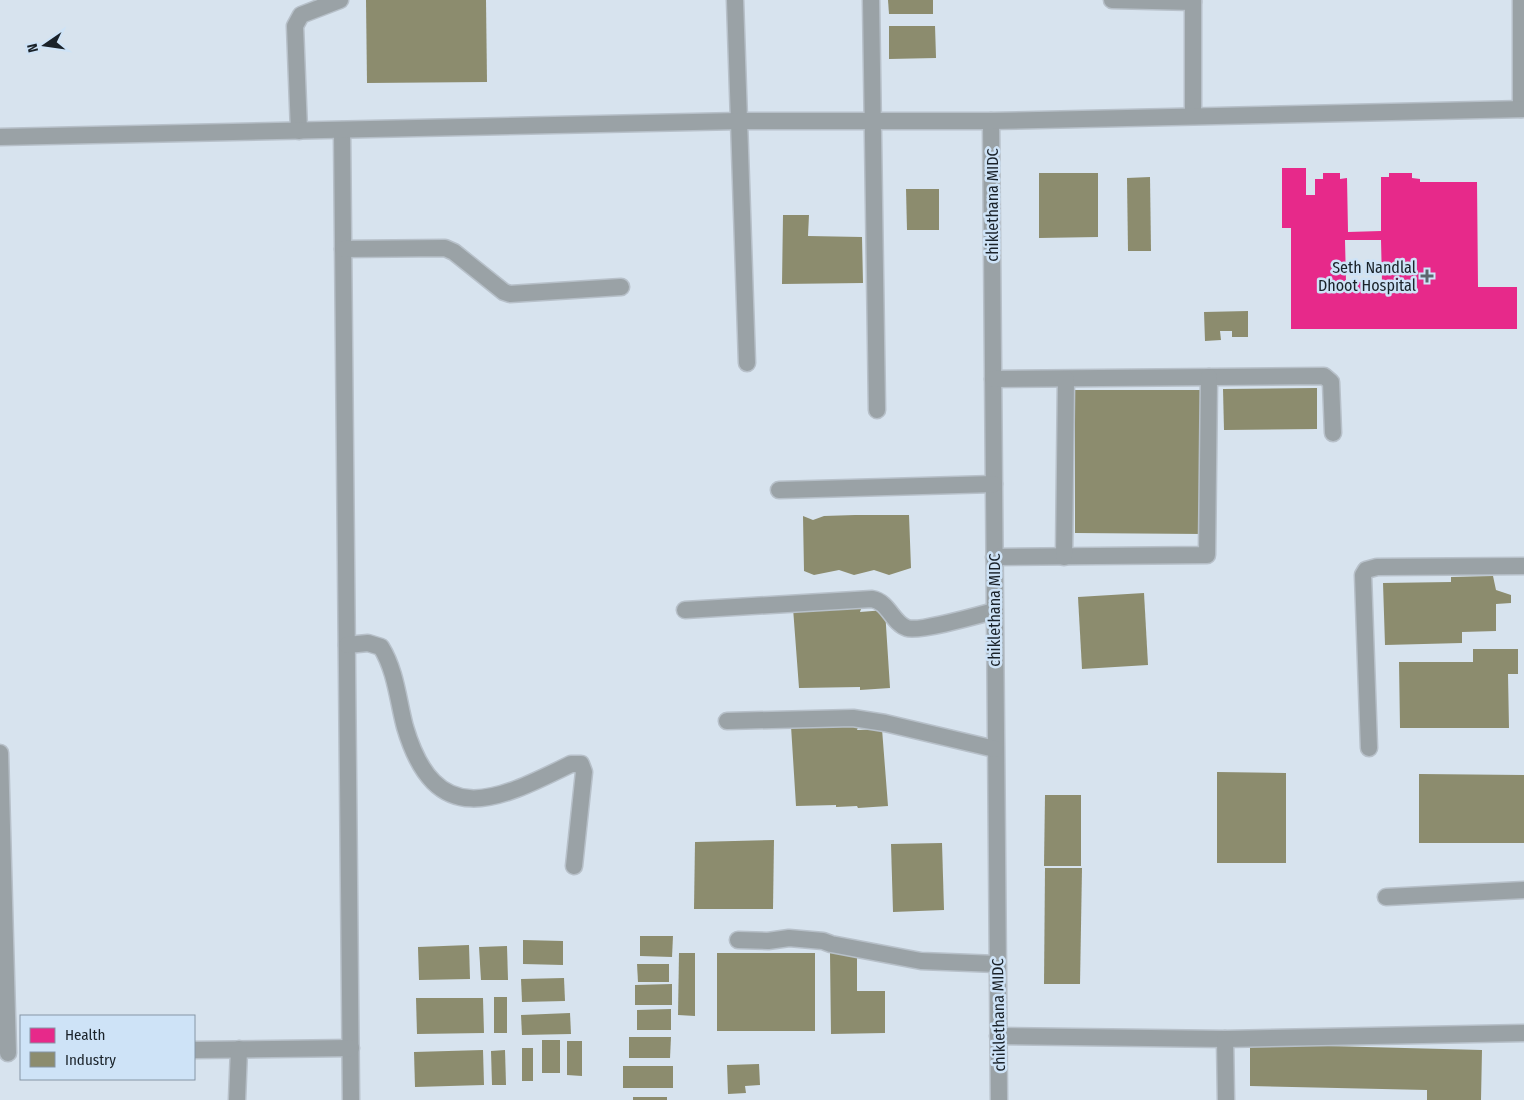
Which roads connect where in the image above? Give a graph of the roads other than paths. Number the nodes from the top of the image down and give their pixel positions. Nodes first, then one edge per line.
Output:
1 (340, 0) edge
2 (735, 0) edge
3 (871, 0) edge
4 (1112, 0) edge
5 (1521, 0) edge
6 (1193, 1) edge
7 (1523, 109) edge
8 (1193, 116) junction
9 (874, 120) junction
10 (739, 121) junction
11 (991, 121) junction
12 (342, 130) junction
13 (299, 131) junction
14 (0, 138) edge
15 (343, 249) junction
16 (620, 287) dead end
17 (747, 363) dead end
18 (1209, 378) junction
19 (993, 379) junction
20 (1066, 379) junction
21 (877, 410) dead end
22 (1333, 433) dead end
23 (994, 484) junction
24 (779, 490) dead end
25 (994, 557) junction
26 (1064, 557) junction
27 (1524, 566) edge
28 (686, 610) dead end
29 (994, 611) junction
30 (347, 645) junction
31 (727, 721) dead end
32 (1369, 748) dead end
33 (995, 749) junction
34 (0, 753) edge
35 (574, 866) dead end
36 (1524, 890) edge
37 (1386, 897) dead end
38 (738, 940) dead end
39 (997, 964) junction
40 (1524, 1033) edge
41 (998, 1036) junction
42 (1225, 1039) junction
43 (351, 1048) junction
44 (239, 1049) junction
45 (195, 1050) edge
46 (10, 1053) edge
47 (237, 1100) edge
48 (351, 1100) edge
49 (999, 1100) edge
50 (1226, 1100) edge

1 - 13 street
2 - 10 street
3 - 9 street
4 - 6 street
5 - 7 street
6 - 8 street
7 - 8 street
8 - 11 street
9 - 10 street
9 - 11 street
9 - 21 street
10 - 12 street
10 - 17 street
11 - 19 street, chiklethana MIDC
12 - 13 street
12 - 15 street
13 - 14 street
15 - 16 street
15 - 30 street
18 - 20 street
18 - 22 street
18 - 26 street
19 - 20 street
19 - 23 street, chiklethana MIDC
20 - 26 street
23 - 24 street
23 - 25 street, chiklethana MIDC
25 - 26 street
25 - 29 street, chiklethana MIDC
27 - 32 street
28 - 29 street
29 - 33 street, chiklethana MIDC
30 - 35 street
30 - 43 street
31 - 33 street
33 - 39 street, chiklethana MIDC
34 - 46 street
36 - 37 street
38 - 39 street
39 - 41 street, chiklethana MIDC
40 - 42 street
41 - 42 street
41 - 49 street, chiklethana MIDC
42 - 50 street
43 - 44 street
43 - 48 street
44 - 45 street
44 - 47 street

